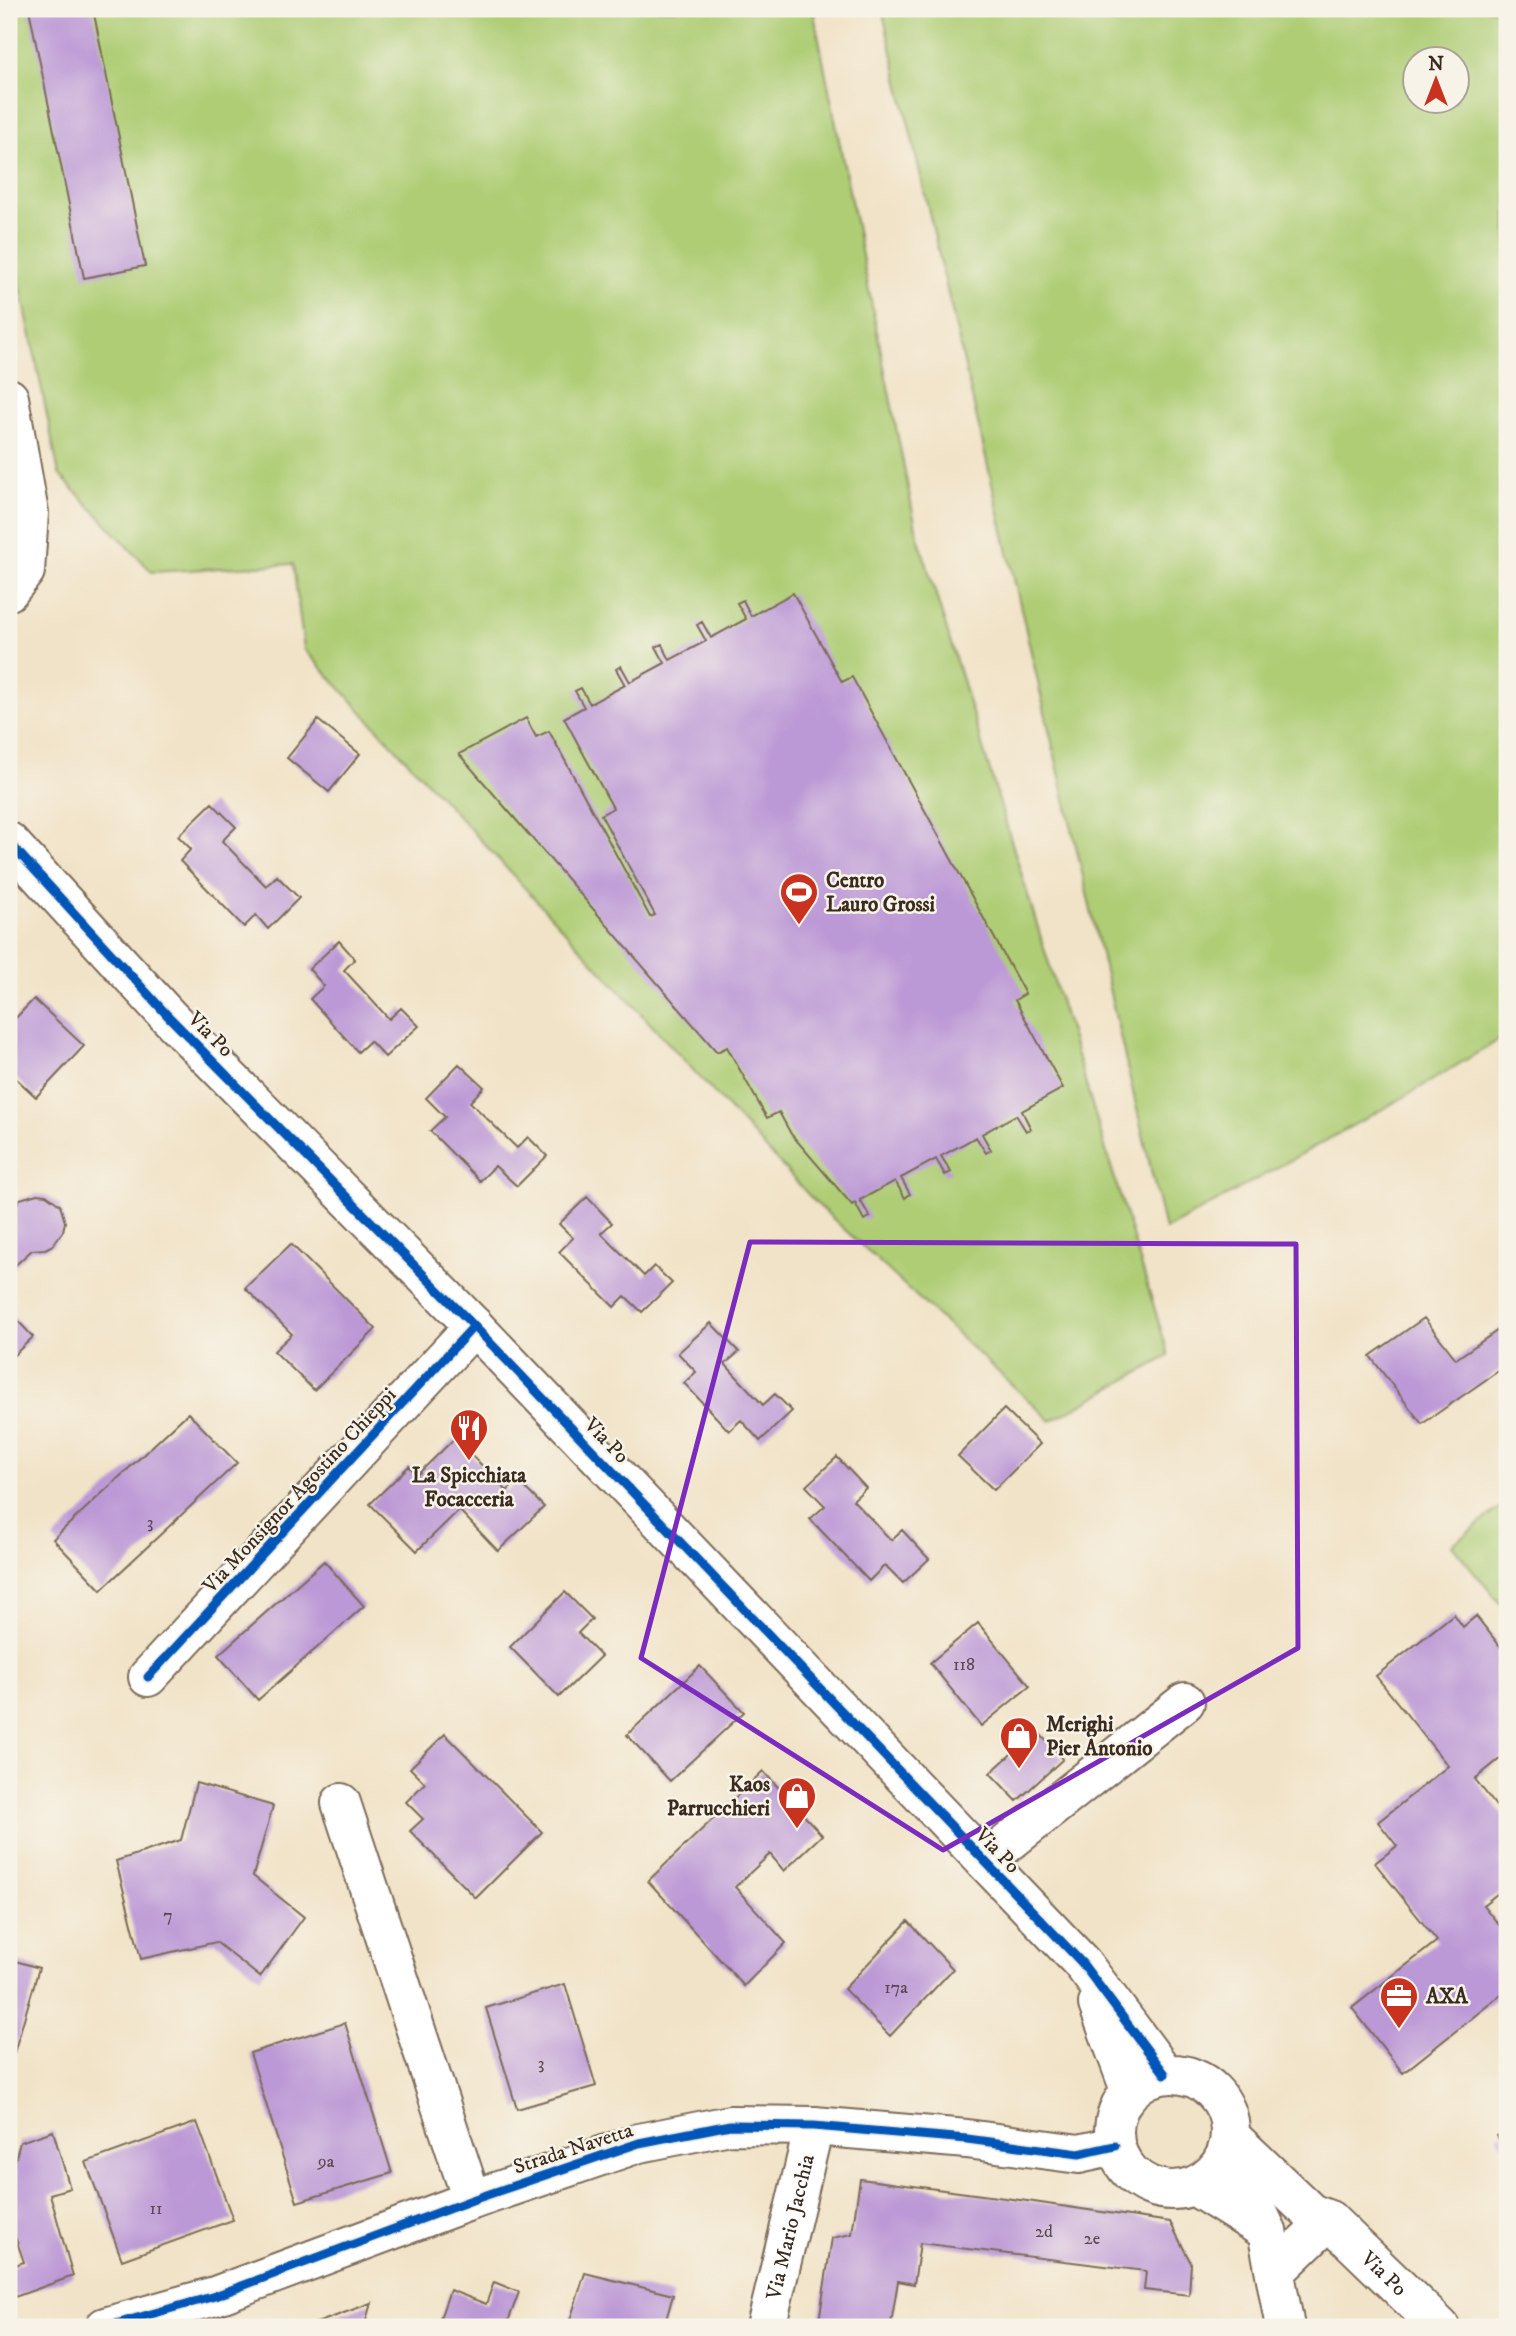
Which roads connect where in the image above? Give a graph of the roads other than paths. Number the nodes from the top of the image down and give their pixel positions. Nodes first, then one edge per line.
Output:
1 (9, 398) edge
2 (9, 591) edge
3 (9, 842) edge
4 (474, 1326) junction
5 (148, 1677) dead end
6 (1185, 1702) dead end
7 (341, 1803) dead end
8 (985, 1861) junction
9 (1082, 1963) junction
10 (1165, 2074) junction
11 (1130, 2090) junction
12 (814, 2126) junction
13 (1229, 2142) junction
14 (1115, 2146) junction
15 (1194, 2186) junction
16 (472, 2200) junction
17 (1329, 2220) junction
18 (1267, 2231) junction
19 (1275, 2272) junction
20 (211, 2311) edge
21 (104, 2327) edge
22 (766, 2327) edge
23 (1285, 2327) edge
24 (1440, 2327) edge

1 - 2 street
3 - 4 street, Via Po
4 - 5 street, Via Monsignor Agostino Chieppi
4 - 8 street, Via Po
6 - 8 street
7 - 16 street
8 - 9 street, Via Po
9 - 10 street, Via Po
9 - 11 street, Via Po
10 - 11 street
10 - 13 street
11 - 14 street
12 - 14 street, Strada Navetta
12 - 16 street, Strada Navetta
12 - 22 street, Via Mario Jacchia
13 - 15 street
13 - 17 street, Via Po
13 - 18 street
14 - 15 street
15 - 18 street
16 - 20 street, Strada Navetta
17 - 19 street
17 - 24 street, Via Po
18 - 19 street
19 - 23 street
20 - 21 street, Strada Navetta

